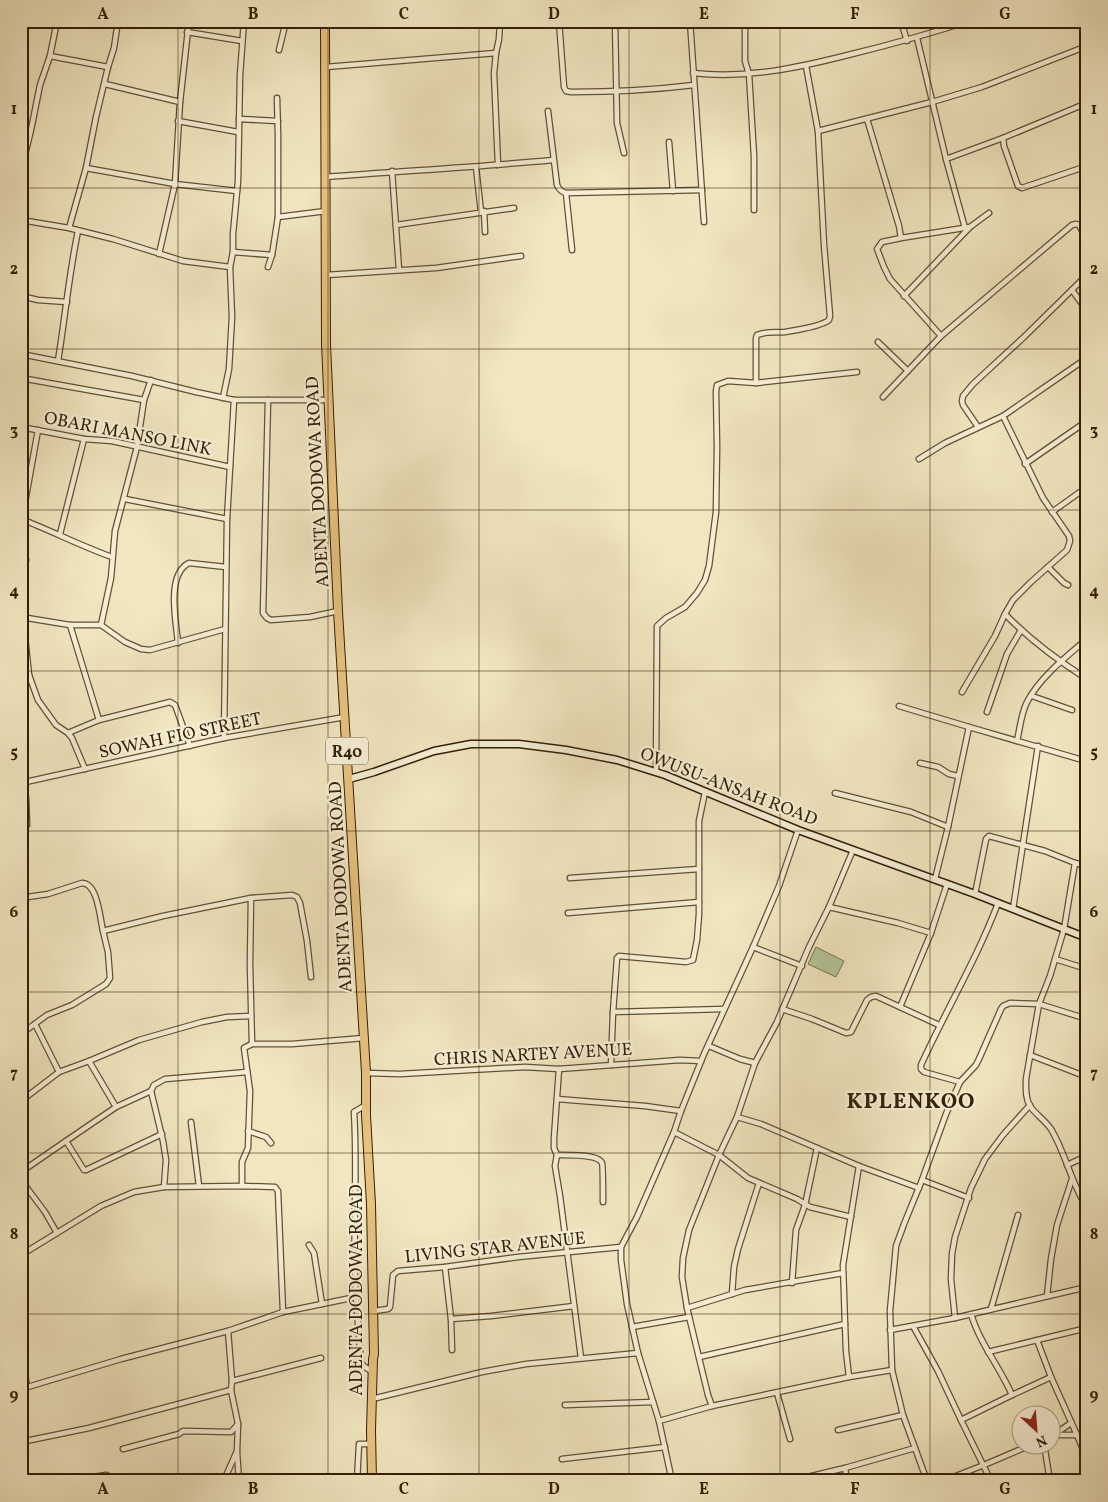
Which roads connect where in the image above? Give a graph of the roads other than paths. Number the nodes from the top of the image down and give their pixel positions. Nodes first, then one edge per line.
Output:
1 (57, 21) edge
2 (118, 21) edge
3 (189, 21) edge
4 (244, 21) edge
5 (286, 21) edge
6 (325, 21) edge
7 (500, 21) edge
8 (560, 21) edge
9 (615, 21) edge
10 (690, 21) edge
11 (763, 21) edge
12 (901, 21) edge
13 (969, 21) edge
14 (745, 23) edge
15 (187, 32) junction
16 (917, 38) junction
17 (907, 40) junction
18 (242, 41) junction
19 (1087, 46) edge
20 (279, 50) dead end
21 (496, 53) junction
22 (50, 56) junction
23 (806, 66) junction
24 (108, 67) junction
25 (326, 67) junction
26 (693, 73) junction
27 (749, 74) junction
28 (105, 84) junction
29 (694, 85) junction
30 (617, 92) junction
31 (276, 98) dead end
32 (180, 102) junction
33 (932, 102) junction
34 (1087, 103) edge
35 (548, 111) dead end
36 (239, 119) junction
37 (867, 119) junction
38 (278, 121) junction
39 (178, 122) junction
40 (818, 131) junction
41 (238, 132) junction
42 (1003, 138) junction
43 (669, 142) dead end
44 (624, 153) dead end
45 (946, 159) junction
46 (553, 160) junction
47 (498, 166) junction
48 (1087, 166) edge
49 (476, 167) junction
50 (86, 168) junction
51 (21, 171) edge
52 (392, 171) junction
53 (326, 177) junction
54 (174, 184) junction
55 (702, 190) junction
56 (673, 191) junction
57 (237, 192) junction
58 (566, 193) junction
59 (514, 208) dead end
60 (754, 210) dead end
61 (326, 211) junction
62 (482, 211) junction
63 (989, 213) dead end
64 (278, 217) junction
65 (21, 220) edge
66 (704, 222) dead end
67 (396, 225) junction
68 (69, 228) junction
69 (968, 228) junction
70 (78, 231) junction
71 (485, 232) dead end
72 (1085, 232) edge
73 (901, 238) junction
74 (1087, 240) edge
75 (572, 250) dead end
76 (233, 252) junction
77 (159, 254) junction
78 (272, 255) junction
79 (521, 256) dead end
80 (230, 267) junction
81 (268, 267) dead end
82 (399, 270) junction
83 (326, 275) junction
84 (1087, 275) edge
85 (1072, 290) junction
86 (21, 296) edge
87 (904, 296) junction
88 (67, 302) junction
89 (1087, 312) edge
90 (940, 336) junction
91 (878, 342) dead end
92 (21, 354) edge
93 (1087, 358) edge
94 (58, 361) junction
95 (908, 370) junction
96 (857, 372) dead end
97 (21, 378) edge
98 (151, 380) junction
99 (756, 383) junction
100 (883, 397) dead end
101 (223, 398) junction
102 (144, 400) junction
103 (234, 400) junction
104 (268, 400) junction
105 (328, 400) junction
106 (1003, 416) junction
107 (1087, 421) edge
108 (21, 427) edge
109 (978, 427) junction
110 (38, 430) junction
111 (84, 439) junction
112 (137, 447) junction
113 (919, 459) dead end
114 (1025, 464) junction
115 (230, 467) junction
116 (1087, 488) edge
117 (124, 498) junction
118 (1052, 512) junction
119 (22, 519) edge
120 (227, 519) junction
121 (60, 534) junction
122 (112, 558) junction
123 (226, 567) junction
124 (1048, 567) junction
125 (1068, 585) dead end
126 (338, 611) junction
127 (1005, 614) junction
128 (22, 617) edge
129 (70, 625) junction
130 (101, 625) junction
131 (225, 629) junction
132 (1021, 630) junction
133 (1087, 639) edge
134 (178, 643) junction
135 (1060, 662) junction
136 (29, 675) junction
137 (21, 676) edge
138 (1087, 680) edge
139 (962, 692) dead end
140 (1032, 696) junction
141 (900, 706) dead end
142 (1072, 710) dead end
143 (987, 712) dead end
144 (345, 717) junction
145 (99, 720) junction
146 (969, 727) junction
147 (68, 733) junction
148 (224, 738) junction
149 (1017, 741) junction
150 (190, 746) junction
151 (1038, 746) junction
152 (1086, 761) edge
153 (920, 763) dead end
154 (85, 769) junction
155 (656, 772) junction
156 (958, 776) junction
157 (349, 779) junction
158 (22, 783) edge
159 (705, 792) junction
160 (835, 793) dead end
161 (27, 825) dead end
162 (948, 827) junction
163 (798, 830) junction
164 (1024, 845) junction
165 (853, 850) junction
166 (1075, 863) junction
167 (1087, 866) edge
168 (699, 869) junction
169 (570, 878) dead end
170 (935, 879) junction
171 (947, 884) junction
172 (975, 894) junction
173 (21, 898) edge
174 (252, 898) junction
175 (699, 902) junction
176 (998, 903) junction
177 (829, 907) junction
178 (1013, 909) junction
179 (568, 913) dead end
180 (1064, 929) junction
181 (103, 931) junction
182 (931, 933) junction
183 (1087, 938) edge
184 (753, 947) junction
185 (1055, 959) junction
186 (802, 966) junction
187 (1087, 969) edge
188 (311, 977) dead end
189 (1039, 1004) junction
190 (900, 1007) junction
191 (724, 1009) junction
192 (782, 1009) junction
193 (613, 1012) junction
194 (251, 1016) junction
195 (1087, 1020) edge
196 (35, 1024) junction
197 (939, 1025) junction
198 (21, 1034) edge
199 (364, 1038) junction
200 (252, 1044) junction
201 (709, 1046) junction
202 (1030, 1055) junction
203 (701, 1061) junction
204 (89, 1062) junction
205 (755, 1063) junction
206 (611, 1065) junction
207 (559, 1069) junction
208 (58, 1072) junction
209 (247, 1072) junction
210 (366, 1073) junction
211 (1087, 1076) edge
212 (960, 1082) junction
213 (151, 1091) junction
214 (557, 1099) junction
215 (21, 1101) edge
216 (366, 1105) junction
217 (1030, 1105) junction
218 (116, 1108) junction
219 (681, 1111) junction
220 (737, 1117) junction
221 (191, 1122) dead end
222 (248, 1131) junction
223 (674, 1132) junction
224 (162, 1134) junction
225 (66, 1141) junction
226 (271, 1144) dead end
227 (817, 1148) junction
228 (557, 1155) junction
229 (719, 1155) junction
230 (1087, 1156) edge
231 (1067, 1164) junction
232 (859, 1166) junction
233 (21, 1172) edge
234 (1072, 1179) junction
235 (21, 1180) edge
236 (922, 1180) junction
237 (759, 1183) junction
238 (199, 1186) junction
239 (242, 1186) junction
240 (164, 1187) junction
241 (918, 1188) junction
242 (969, 1198) junction
243 (603, 1202) dead end
244 (805, 1205) junction
245 (1087, 1208) edge
246 (1018, 1215) dead end
247 (851, 1217) junction
248 (57, 1233) junction
249 (309, 1245) dead end
250 (621, 1247) junction
251 (567, 1253) junction
252 (21, 1255) edge
253 (445, 1267) junction
254 (843, 1273) junction
255 (792, 1282) junction
256 (1087, 1287) edge
257 (732, 1294) junction
258 (1046, 1296) junction
259 (356, 1297) junction
260 (322, 1304) junction
261 (574, 1306) junction
262 (687, 1308) junction
263 (991, 1309) junction
264 (374, 1311) junction
265 (283, 1312) junction
266 (972, 1314) junction
267 (689, 1317) junction
268 (954, 1318) junction
269 (451, 1319) junction
270 (845, 1324) junction
271 (913, 1326) junction
272 (632, 1327) junction
273 (1086, 1329) edge
274 (890, 1330) junction
275 (228, 1331) junction
276 (1037, 1340) junction
277 (452, 1350) dead end
278 (21, 1351) edge
279 (988, 1352) junction
280 (638, 1353) junction
281 (699, 1356) junction
282 (321, 1358) dead end
283 (581, 1358) junction
284 (892, 1370) junction
285 (373, 1372) junction
286 (849, 1376) junction
287 (1051, 1377) junction
288 (232, 1380) junction
289 (28, 1387) junction
290 (21, 1389) edge
291 (231, 1390) junction
292 (777, 1393) junction
293 (1012, 1395) junction
294 (372, 1399) junction
295 (653, 1402) junction
296 (565, 1405) dead end
297 (712, 1406) junction
298 (903, 1416) junction
299 (961, 1420) junction
300 (659, 1421) junction
301 (1071, 1422) junction
302 (238, 1424) junction
303 (838, 1430) dead end
304 (1060, 1430) edge
305 (1076, 1435) junction
306 (1060, 1436) edge
307 (790, 1439) dead end
308 (21, 1442) edge
309 (371, 1444) junction
310 (665, 1447) junction
311 (915, 1448) junction
312 (123, 1449) dead end
313 (237, 1451) junction
314 (1010, 1454) edge
315 (1046, 1454) edge
316 (562, 1459) dead end
317 (1087, 1459) edge
318 (984, 1465) junction
319 (844, 1468) junction
320 (225, 1478) junction
321 (203, 1480) edge
322 (239, 1480) edge
323 (68, 1481) edge
324 (109, 1481) edge
325 (176, 1481) edge
326 (357, 1481) edge
327 (372, 1481) edge
328 (672, 1481) edge
329 (790, 1481) edge
330 (847, 1481) edge
331 (927, 1481) edge
332 (943, 1481) edge
333 (991, 1481) edge
334 (1050, 1481) edge

1 - 22 street
2 - 24 street
3 - 15 street
4 - 18 street
5 - 20 street
6 - 25 main road, ADENTA DODOWA ROAD / R40
7 - 21 street
8 - 30 street
9 - 30 street
10 - 26 street
11 - 14 street
12 - 17 street
13 - 16 street
14 - 27 street
15 - 18 street
15 - 32 street
16 - 17 street
16 - 33 street
17 - 23 street
18 - 36 street
19 - 33 street
21 - 25 street
21 - 47 street
22 - 24 street
22 - 51 street
23 - 27 street
23 - 40 street
24 - 28 street
25 - 53 main road, ADENTA DODOWA ROAD / R40
26 - 27 street
26 - 29 street
27 - 60 street
28 - 32 street
28 - 50 street
29 - 30 street
29 - 55 street
30 - 44 street
31 - 38 street
32 - 39 street
33 - 37 street
33 - 45 street
34 - 42 street
35 - 46 street
36 - 38 street
36 - 41 street
37 - 40 street
37 - 73 street
38 - 64 street
39 - 41 street
39 - 54 street
40 - 99 street
41 - 57 street
42 - 45 street
42 - 48 street
43 - 56 street
45 - 69 street
46 - 47 street
46 - 58 street
47 - 49 street
49 - 52 street
49 - 62 street
50 - 54 street
50 - 68 street
52 - 53 street
52 - 67 street
53 - 61 main road, ADENTA DODOWA ROAD / R40
54 - 57 street
54 - 77 street
55 - 56 street
55 - 66 street
56 - 58 street
57 - 76 street
58 - 75 street
59 - 62 street
61 - 64 street
61 - 83 main road, ADENTA DODOWA ROAD / R40
62 - 67 street
62 - 71 street
63 - 69 street
64 - 78 street
65 - 68 street
67 - 82 street
68 - 70 street
69 - 73 street
69 - 87 street
70 - 77 street
70 - 88 street
72 - 74 street
72 - 90 street
73 - 87 street
76 - 78 street
76 - 80 street
77 - 80 street
78 - 81 street
79 - 82 street
80 - 101 street
82 - 83 street
83 - 105 main road, ADENTA DODOWA ROAD / R40
84 - 85 street
85 - 89 street
85 - 109 street
86 - 88 street
87 - 90 street
88 - 94 street
90 - 95 street
91 - 95 street
92 - 94 street
93 - 106 street
94 - 98 street
95 - 100 street
96 - 99 street
97 - 102 street
98 - 101 street
98 - 102 street
99 - 155 street
101 - 103 street
102 - 112 street
103 - 104 street
103 - 115 street
104 - 105 street
104 - 126 street
105 - 126 main road, ADENTA DODOWA ROAD / R40
106 - 109 street
106 - 114 street
107 - 114 street
108 - 110 street, OBARI MANSO LINK
109 - 113 street
110 - 111 street, OBARI MANSO LINK
110 - 119 street
111 - 112 street, OBARI MANSO LINK
111 - 121 street
112 - 115 street, OBARI MANSO LINK
112 - 117 street
114 - 118 street
115 - 120 street
116 - 118 street
117 - 120 street
117 - 122 street
118 - 124 street
119 - 121 street
120 - 123 street
121 - 122 street
122 - 130 street
123 - 131 street
123 - 134 street
124 - 125 street
124 - 127 street
126 - 144 main road, ADENTA DODOWA ROAD / R40
127 - 132 street
127 - 139 street
128 - 129 street
128 - 136 street
129 - 130 street
129 - 145 street
130 - 134 street
131 - 134 street
131 - 148 street
132 - 135 street
132 - 143 street
133 - 135 street
135 - 138 street
135 - 140 street
136 - 137 street
136 - 147 street
140 - 142 street
140 - 149 street
141 - 146 street
144 - 148 street, SOWAH FIO STREET
144 - 157 main road, ADENTA DODOWA ROAD / R40
145 - 147 street
145 - 150 street
146 - 149 street
146 - 156 street
147 - 154 street
148 - 150 street, SOWAH FIO STREET
149 - 151 street
150 - 154 street, SOWAH FIO STREET
151 - 152 street
151 - 164 street
153 - 156 street
154 - 158 street, SOWAH FIO STREET
155 - 157 street, OWUSU-ANSAH ROAD
155 - 159 street, OWUSU-ANSAH ROAD
156 - 162 street
157 - 199 main road, ADENTA DODOWA ROAD / R40
158 - 161 street
159 - 163 street, OWUSU-ANSAH ROAD
159 - 168 street
160 - 162 street
162 - 170 street
163 - 165 street, OWUSU-ANSAH ROAD
163 - 184 street
164 - 166 street
164 - 172 street
164 - 178 street
165 - 170 street, OWUSU-ANSAH ROAD
165 - 177 street
166 - 167 street
166 - 180 street
168 - 169 street
168 - 175 street
170 - 171 street, OWUSU-ANSAH ROAD
171 - 172 street, OWUSU-ANSAH ROAD
171 - 182 street
172 - 176 street, OWUSU-ANSAH ROAD
173 - 181 street
174 - 181 street
174 - 188 street
174 - 194 street
175 - 179 street
175 - 193 street
176 - 178 street, OWUSU-ANSAH ROAD
176 - 197 street
177 - 182 street
177 - 186 street
178 - 180 street, OWUSU-ANSAH ROAD
180 - 183 street, OWUSU-ANSAH ROAD
180 - 185 street
181 - 196 street
182 - 190 street
184 - 186 street
184 - 191 street
185 - 187 street
185 - 189 street
186 - 192 street
189 - 195 street
189 - 202 street
189 - 212 street
190 - 192 street
190 - 197 street
191 - 193 street
191 - 201 street
192 - 205 street
193 - 206 street
194 - 200 street
194 - 204 street
196 - 198 street
196 - 208 street
197 - 212 street
199 - 200 street
199 - 210 main road, ADENTA DODOWA ROAD / R40
200 - 209 street
201 - 203 street
201 - 205 street
202 - 211 street
202 - 217 street
203 - 206 street, CHRIS NARTEY AVENUE
203 - 219 street
204 - 208 street
204 - 218 street
205 - 220 street
206 - 207 street, CHRIS NARTEY AVENUE
207 - 210 street, CHRIS NARTEY AVENUE
207 - 214 street
208 - 215 street
209 - 213 street
209 - 222 street
210 - 216 main road, ADENTA DODOWA ROAD / R40
212 - 236 street
213 - 218 street
213 - 224 street
214 - 219 street
214 - 228 street
216 - 259 street
216 - 264 main road, ADENTA DODOWA ROAD / R40
217 - 231 street
217 - 242 street
218 - 225 street
219 - 223 street
220 - 227 street
220 - 229 street
221 - 238 street
222 - 226 street
222 - 239 street
223 - 229 street
223 - 250 street
224 - 225 street
224 - 240 street
225 - 233 street
227 - 232 street
227 - 244 street
228 - 243 street
228 - 251 street
229 - 237 street
229 - 262 street
230 - 231 street
231 - 234 street
232 - 241 street
232 - 247 street
234 - 245 street
234 - 258 street
235 - 248 street
236 - 241 street
236 - 242 street
237 - 244 street
237 - 257 street
238 - 239 street
238 - 240 street
239 - 265 street
240 - 248 street
241 - 274 street
242 - 268 street
244 - 247 street
244 - 255 street
246 - 263 street
247 - 254 street
248 - 252 street
249 - 260 street
250 - 251 street, LIVING STAR AVENUE
250 - 272 street
251 - 253 street, LIVING STAR AVENUE
251 - 261 street
253 - 264 street, LIVING STAR AVENUE
253 - 269 street
254 - 255 street
254 - 270 street
255 - 257 street
256 - 258 street
257 - 262 street
258 - 263 street
259 - 260 street
259 - 285 street
260 - 265 street
261 - 269 street
261 - 283 street
262 - 267 street
263 - 266 street
264 - 285 main road, ADENTA DODOWA ROAD / R40
265 - 275 street
266 - 268 street
266 - 279 street
267 - 272 street
267 - 281 street
268 - 271 street
269 - 277 street
270 - 281 street
270 - 286 street
271 - 274 street
271 - 299 street
272 - 280 street
273 - 276 street
274 - 284 street
275 - 288 street
275 - 289 street
276 - 279 street
276 - 287 street
278 - 289 street
279 - 293 street
280 - 283 street
280 - 295 street
281 - 297 street
282 - 288 street
283 - 294 street
284 - 286 street
284 - 298 street
285 - 294 main road, ADENTA DODOWA ROAD / R40
286 - 292 street
287 - 293 street
287 - 301 street
288 - 291 street
289 - 290 street
291 - 302 street
291 - 308 street
292 - 297 street
292 - 307 street
293 - 299 street
294 - 309 main road, ADENTA DODOWA ROAD / R40
295 - 296 street
295 - 300 street
297 - 300 street
298 - 303 street
298 - 311 street
299 - 318 street
300 - 310 street
301 - 304 street
301 - 305 street
302 - 312 street
302 - 313 street
305 - 306 street
305 - 317 street
309 - 326 street
309 - 327 main road, ADENTA DODOWA ROAD / R40
310 - 316 street
310 - 328 street
311 - 319 street
311 - 331 street
313 - 320 street
313 - 322 street
314 - 318 street
315 - 334 street
318 - 332 street
318 - 333 street
319 - 329 street
319 - 330 street
320 - 321 street
320 - 322 street
321 - 325 street
323 - 324 street

